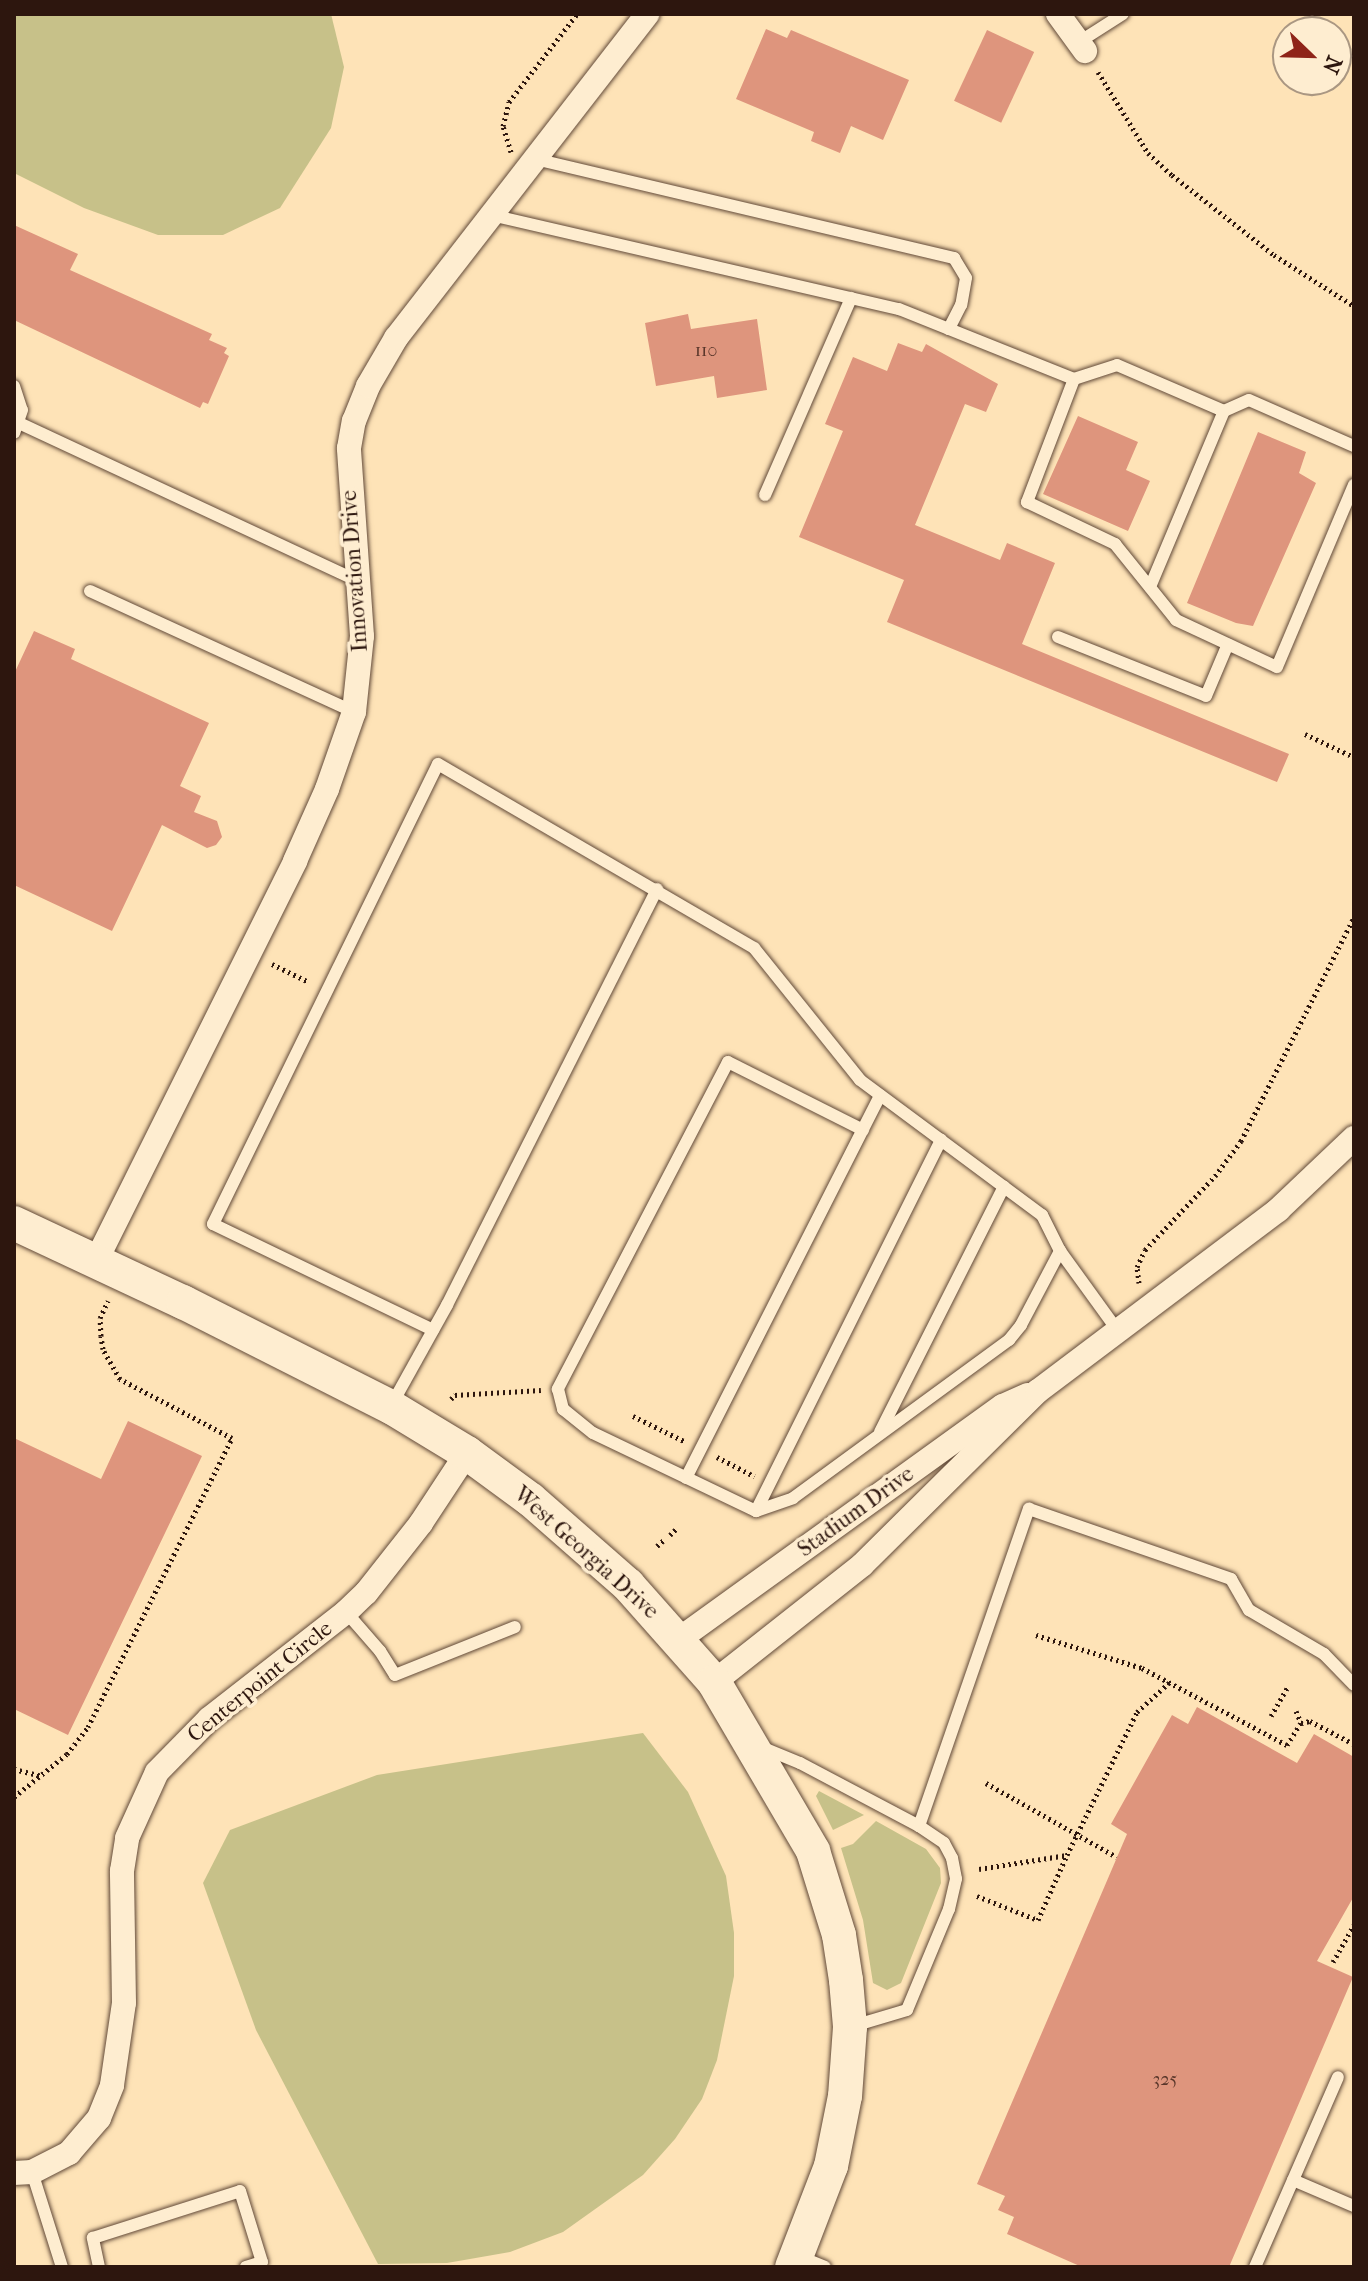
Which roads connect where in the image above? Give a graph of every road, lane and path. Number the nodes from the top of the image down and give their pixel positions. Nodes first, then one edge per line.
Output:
1 (577, 14) edge
2 (647, 14) edge
3 (1058, 14) edge
4 (1123, 14) edge
5 (1082, 46) junction
6 (524, 158) junction
7 (491, 215) junction
8 (851, 298) junction
9 (1354, 306) edge
10 (949, 329) junction
11 (1074, 379) junction
12 (14, 386) edge
13 (1224, 411) junction
14 (17, 428) edge
15 (1354, 446) edge
16 (1354, 485) edge
17 (765, 495) dead end
18 (360, 582) junction
19 (1150, 587) junction
20 (90, 591) dead end
21 (1058, 637) dead end
22 (1228, 644) junction
23 (354, 712) junction
24 (1305, 734) dead end
25 (1354, 757) edge
26 (657, 889) junction
27 (1354, 917) edge
28 (267, 961) dead end
29 (290, 973) dead end
30 (880, 1095) junction
31 (863, 1130) junction
32 (1354, 1138) edge
33 (941, 1140) junction
34 (1004, 1187) junction
35 (14, 1223) edge
36 (1060, 1251) junction
37 (96, 1261) junction
38 (1140, 1285) dead end
39 (108, 1301) dead end
40 (433, 1330) junction
41 (1118, 1331) junction
42 (558, 1389) junction
43 (1038, 1391) junction
44 (451, 1399) dead end
45 (391, 1407) junction
46 (878, 1435) junction
47 (467, 1453) junction
48 (686, 1478) junction
49 (756, 1511) junction
50 (677, 1528) dead end
51 (657, 1546) dead end
52 (346, 1612) junction
53 (515, 1627) dead end
54 (1036, 1635) dead end
55 (678, 1640) junction
56 (1171, 1681) junction
57 (714, 1682) junction
58 (1354, 1685) edge
59 (1288, 1687) dead end
60 (1296, 1711) dead end
61 (1271, 1716) dead end
62 (1301, 1723) junction
63 (752, 1743) junction
64 (1354, 1744) edge
65 (14, 1769) edge
66 (42, 1776) junction
67 (986, 1783) dead end
68 (14, 1797) edge
69 (919, 1826) junction
70 (1077, 1833) junction
71 (1067, 1855) junction
72 (1117, 1857) dead end
73 (979, 1869) dead end
74 (977, 1896) dead end
75 (1354, 1925) edge
76 (1333, 1962) dead end
77 (850, 2027) junction
78 (1338, 2077) dead end
79 (23, 2172) edge
80 (1293, 2180) junction
81 (1354, 2206) edge
82 (804, 2263) edge
83 (62, 2267) edge
84 (99, 2267) edge
85 (246, 2267) edge
86 (1255, 2267) edge

1 - 6 path
2 - 6 street, Innovation Drive
3 - 5 street
4 - 5 lane
5 - 9 path
6 - 7 street, Innovation Drive
6 - 10 lane
7 - 8 lane
7 - 18 street, Innovation Drive
8 - 10 lane
8 - 17 lane
10 - 11 lane
11 - 13 lane
11 - 19 lane
12 - 14 lane
13 - 15 lane
13 - 19 lane
14 - 18 lane
16 - 22 lane
18 - 23 street, Innovation Drive
19 - 22 lane
20 - 23 lane
21 - 22 lane
23 - 37 street, Innovation Drive
24 - 25 path
26 - 30 lane
26 - 40 lane
26 - 40 lane
27 - 38 path
28 - 29 path
30 - 31 lane
30 - 33 lane
31 - 42 lane
31 - 48 lane
32 - 41 street, Stadium Drive
33 - 34 lane
33 - 49 lane
34 - 36 lane
34 - 46 lane
35 - 37 street, West Georgia Drive
36 - 41 lane
36 - 46 lane
37 - 45 street, West Georgia Drive
39 - 66 path
40 - 45 lane
41 - 43 street, Stadium Drive
42 - 44 path
42 - 48 lane
43 - 55 street, Stadium Drive
43 - 57 street, Stadium Drive
45 - 47 street, West Georgia Drive
46 - 49 lane
47 - 52 street, Centerpoint Circle
47 - 55 street, West Georgia Drive
48 - 49 lane
50 - 51 path
52 - 53 lane
52 - 79 street, Centerpoint Circle
54 - 56 path
55 - 57 street, West Georgia Drive
56 - 62 path
56 - 70 path
57 - 63 street, West Georgia Drive
58 - 69 lane
59 - 61 path
60 - 62 path
62 - 64 path
63 - 69 lane
63 - 77 street, West Georgia Drive
65 - 66 path
66 - 68 path
67 - 70 path
69 - 77 lane
70 - 71 path
70 - 72 path
71 - 73 path
71 - 74 path
75 - 76 path
77 - 82 street, West Georgia Drive
78 - 80 lane
79 - 83 lane
80 - 81 lane
80 - 86 lane
84 - 85 lane

